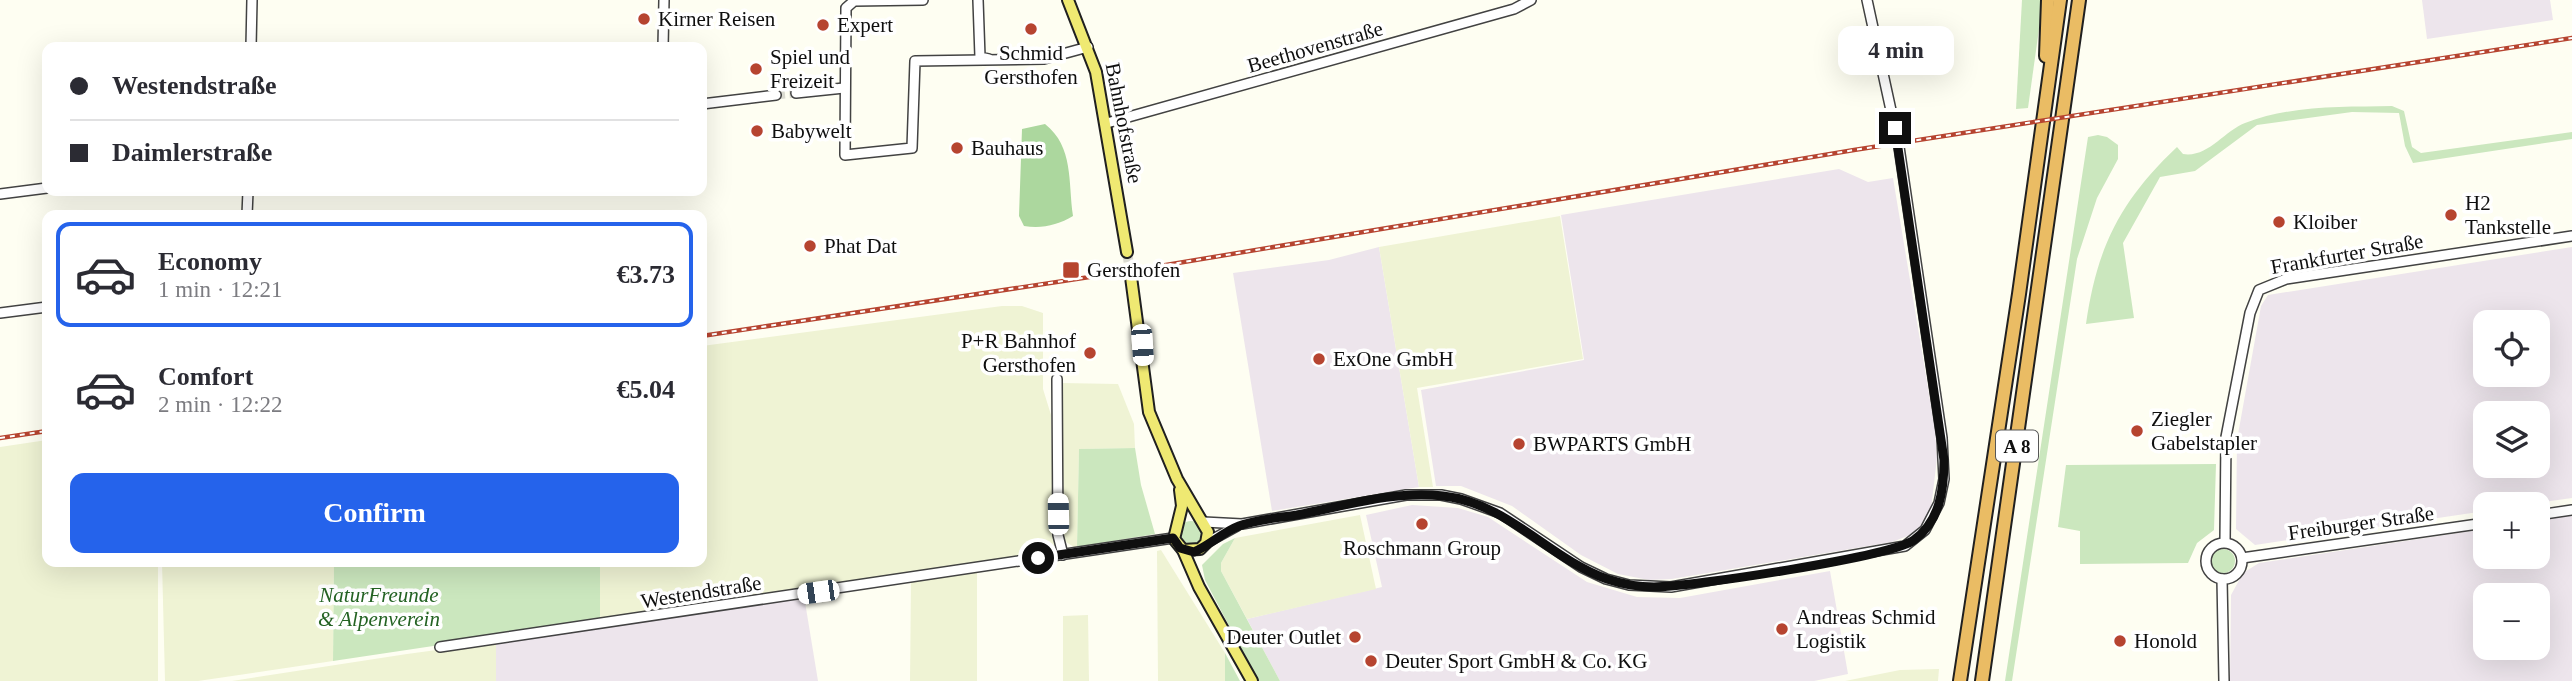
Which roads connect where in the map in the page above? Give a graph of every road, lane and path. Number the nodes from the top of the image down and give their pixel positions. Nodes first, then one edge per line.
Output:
1 (252, 0) edge
2 (664, 0) edge
3 (923, 0) edge
4 (978, 0) edge
5 (1068, 0) edge
6 (1531, 0) edge
7 (1867, 0) edge
8 (2048, 0) edge
9 (2060, 0) edge
10 (2081, 0) edge
11 (251, 42) edge
12 (663, 42) edge
13 (1088, 47) junction
14 (994, 61) junction
15 (844, 88) junction
16 (2047, 88) junction
17 (796, 93) tunnel mouth
18 (776, 95) tunnel mouth
19 (707, 103) edge
20 (1107, 123) junction
21 (42, 189) edge
22 (0, 194) edge
23 (2572, 236) edge
24 (1127, 252) tunnel mouth
25 (1131, 277) tunnel mouth
26 (42, 308) edge
27 (0, 313) edge
28 (1057, 379) dead end
29 (1177, 479) junction
30 (2572, 510) edge
31 (2550, 513) edge
32 (1201, 520) junction
33 (1179, 521) junction
34 (1242, 524) junction
35 (2473, 525) edge
36 (1173, 538) junction
37 (2225, 542) junction
38 (1203, 546) junction
39 (1183, 550) junction
40 (1063, 555) junction
41 (2242, 558) junction
42 (2222, 579) junction
43 (1210, 606) junction
44 (440, 647) dead end
45 (1252, 681) edge
46 (1959, 681) edge
47 (1982, 681) edge
48 (2224, 681) edge

1 - 11 street
2 - 12 street
3 - 15 street
4 - 14 street
5 - 13 main road, Bahnhofstraße
6 - 20 street, Beethovenstraße
7 - 34 street
8 - 16 highway
9 - 16 highway, A 8
10 - 47 highway, A 8
13 - 14 street
13 - 20 main road, Bahnhofstraße
14 - 15 street
15 - 17 street
16 - 46 highway, A 8
18 - 19 street
20 - 24 main road, Bahnhofstraße
21 - 22 street
23 - 37 street, Frankfurter Straße
25 - 29 main road
26 - 27 street
28 - 40 street
29 - 32 main road
29 - 33 main road
30 - 31 street
32 - 33 main road
32 - 34 street
32 - 38 main road
33 - 36 main road
34 - 38 street
35 - 41 street, Freiburger Straße
36 - 39 main road
36 - 40 street, Westendstraße
37 - 41 street
37 - 42 street
38 - 39 main road
38 - 43 main road
39 - 43 main road
40 - 44 street, Westendstraße
41 - 42 street
42 - 48 street
43 - 45 main road

